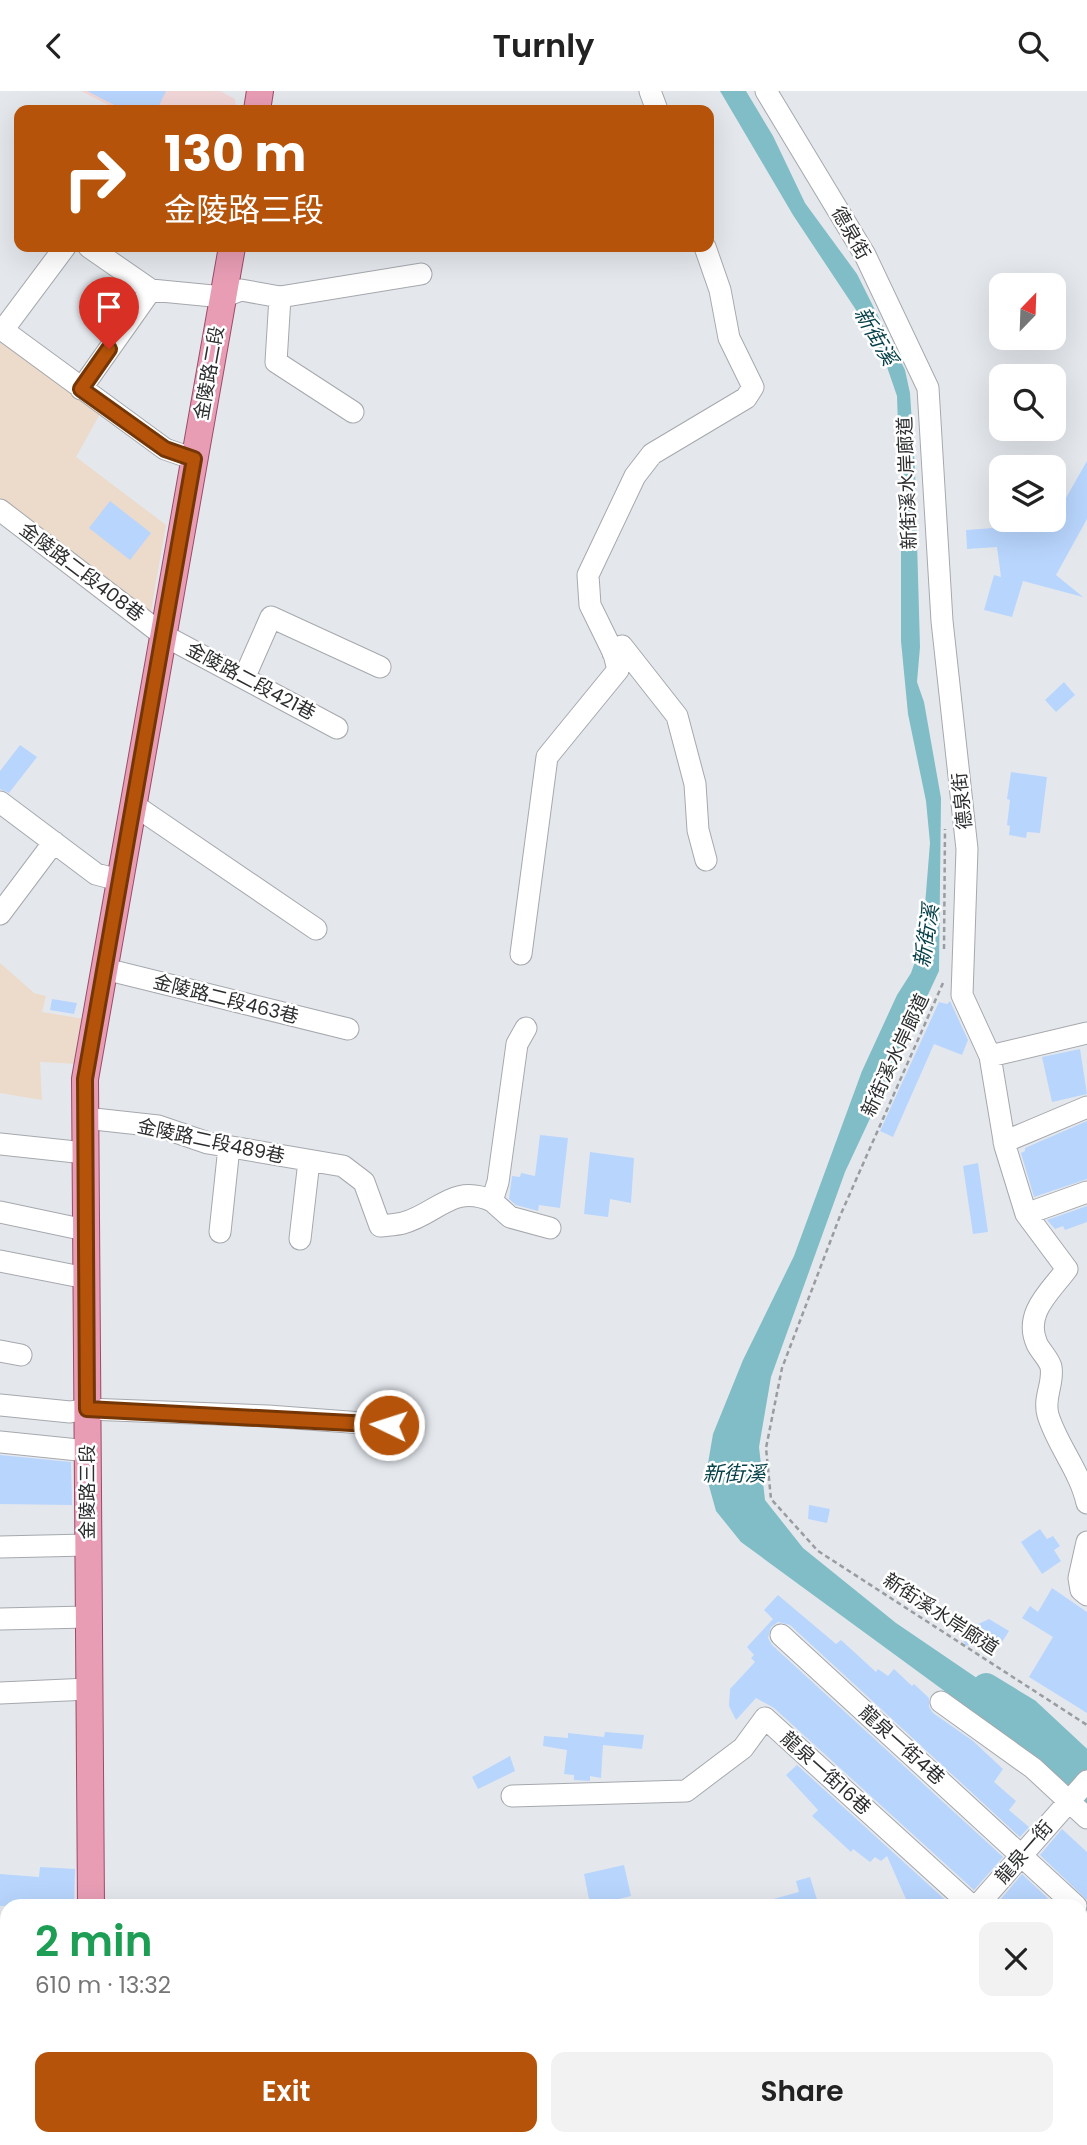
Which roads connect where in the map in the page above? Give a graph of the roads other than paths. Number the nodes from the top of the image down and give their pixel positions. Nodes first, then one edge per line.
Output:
1 (766, 91) edge
2 (61, 252) edge
3 (96, 252) edge
4 (231, 252) edge
5 (707, 252) edge
6 (421, 274) dead end
7 (151, 290) junction
8 (223, 297) junction
9 (280, 297) junction
10 (1, 329) edge
11 (81, 389) junction
12 (353, 412) dead end
13 (194, 459) junction
14 (0, 510) edge
15 (163, 635) junction
16 (613, 653) junction
17 (380, 667) dead end
18 (245, 676) junction
19 (337, 728) dead end
20 (0, 802) edge
21 (134, 805) junction
22 (54, 842) junction
23 (706, 860) dead end
24 (122, 881) junction
25 (0, 914) edge
26 (316, 929) dead end
27 (521, 954) dead end
28 (105, 969) junction
29 (526, 1028) dead end
30 (348, 1029) dead end
31 (1087, 1033) edge
32 (990, 1056) junction
33 (85, 1079) joint
34 (1087, 1107) edge
35 (85, 1118) junction
36 (1004, 1142) junction
37 (0, 1144) edge
38 (229, 1147) junction
39 (85, 1153) junction
40 (309, 1161) junction
41 (1087, 1192) edge
42 (492, 1201) junction
43 (0, 1212) edge
44 (1026, 1214) junction
45 (550, 1228) dead end
46 (85, 1230) junction
47 (220, 1232) dead end
48 (300, 1239) dead end
49 (0, 1261) edge
50 (1077, 1266) edge
51 (86, 1278) junction
52 (0, 1405) edge
53 (87, 1409) junction
54 (389, 1425) dead end
55 (0, 1442) edge
56 (88, 1451) junction
57 (1087, 1503) edge
58 (1087, 1542) edge
59 (87, 1545) junction
60 (0, 1547) edge
61 (1087, 1595) edge
62 (87, 1617) junction
63 (0, 1619) edge
64 (781, 1635) dead end
65 (89, 1689) junction
66 (0, 1693) edge
67 (941, 1702) dead end
68 (1087, 1781) edge
69 (512, 1796) dead end
70 (1069, 1800) junction
71 (1087, 1818) edge
72 (1023, 1855) junction
73 (91, 1899) edge
74 (964, 1899) edge
75 (983, 1899) edge
76 (1069, 1899) edge

1 - 32 street, 德泉街
2 - 10 street
3 - 7 street
4 - 8 main road, 金陵路二段
5 - 16 street
6 - 9 street
7 - 8 street
7 - 11 street
8 - 9 street
8 - 13 main road, 金陵路二段
9 - 12 street
10 - 11 street
11 - 13 street
13 - 15 main road, 金陵路二段
14 - 15 street, 金陵路二段408巷
15 - 18 street, 金陵路二段421巷
15 - 21 main road, 金陵路二段
16 - 23 street
16 - 27 street
17 - 18 street
18 - 19 street, 金陵路二段421巷
20 - 22 street
21 - 24 main road, 金陵路二段
21 - 26 street
22 - 24 street
22 - 25 street
24 - 28 main road, 金陵路二段
28 - 30 street, 金陵路二段463巷
28 - 33 main road, 金陵路二段
29 - 42 street
31 - 32 street
32 - 36 street, 德泉街
33 - 35 main road, 金陵路三段
34 - 36 street
35 - 38 street, 金陵路二段489巷
35 - 39 main road, 金陵路三段
36 - 44 street, 德泉街
37 - 39 street
38 - 40 street, 金陵路二段489巷
38 - 47 street
39 - 46 main road, 金陵路三段
40 - 42 street, 金陵路二段489巷
40 - 48 street
41 - 44 street
42 - 45 street
43 - 46 street
44 - 50 street, 德泉街
46 - 51 main road, 金陵路三段
49 - 51 street
50 - 57 street, 德泉街
51 - 53 main road, 金陵路三段
52 - 53 street
53 - 54 street
53 - 56 main road, 金陵路三段
55 - 56 street
56 - 59 main road, 金陵路三段
58 - 61 street
59 - 60 street
59 - 62 main road, 金陵路三段
62 - 63 street
62 - 65 main road, 金陵路三段
64 - 72 street, 龍泉一街4巷
65 - 66 street
65 - 73 main road, 金陵路三段
67 - 70 street
68 - 70 street, 龍泉一街
69 - 74 street, 龍泉一街16巷
70 - 71 street
70 - 72 street, 龍泉一街
72 - 75 street, 龍泉一街
72 - 76 street, 龍泉一街4巷

